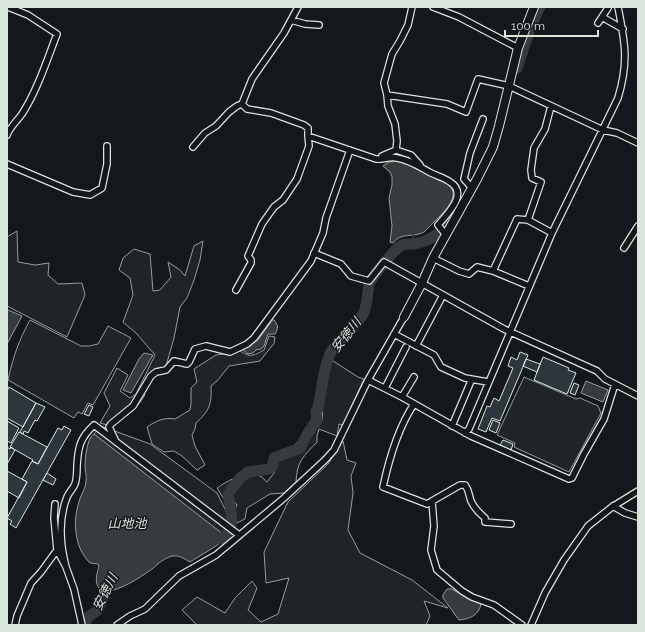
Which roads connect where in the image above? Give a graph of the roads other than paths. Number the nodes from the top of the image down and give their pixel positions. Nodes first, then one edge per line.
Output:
1 (8, 7) edge
2 (298, 7) edge
3 (412, 7) edge
4 (433, 7) edge
5 (534, 7) edge
6 (618, 7) edge
7 (608, 8) dead end
8 (602, 16) junction
9 (291, 20) junction
10 (598, 23) dead end
11 (319, 25) dead end
12 (623, 29) junction
13 (518, 48) junction
14 (509, 86) junction
15 (387, 95) junction
16 (242, 104) junction
17 (551, 106) junction
18 (483, 119) dead end
19 (603, 130) junction
20 (7, 135) edge
21 (308, 136) junction
22 (638, 143) edge
23 (108, 146) dead end
24 (193, 147) dead end
25 (350, 150) junction
26 (396, 150) junction
27 (376, 159) junction
28 (7, 164) edge
29 (421, 167) junction
30 (472, 188) junction
31 (528, 220) junction
32 (638, 226) edge
33 (552, 233) junction
34 (446, 235) junction
35 (624, 248) dead end
36 (314, 253) junction
37 (434, 258) junction
38 (493, 271) junction
39 (422, 283) junction
40 (529, 286) junction
41 (236, 290) dead end
42 (443, 295) junction
43 (404, 318) joint
44 (510, 332) junction
45 (394, 334) junction
46 (416, 346) junction
47 (406, 347) dead end
48 (414, 377) dead end
49 (368, 380) junction
50 (471, 381) dead end
51 (488, 382) junction
52 (615, 384) junction
53 (385, 388) junction
54 (638, 396) edge
55 (402, 397) junction
56 (414, 404) junction
57 (452, 426) junction
58 (465, 433) junction
59 (116, 442) junction
60 (638, 491) edge
61 (432, 501) junction
62 (55, 504) dead end
63 (613, 506) junction
64 (638, 517) edge
65 (511, 524) dead end
66 (239, 535) junction
67 (57, 550) junction
68 (66, 567) junction
69 (82, 624) edge
70 (15, 625) edge
71 (118, 625) edge
72 (522, 625) edge
73 (531, 625) edge

1 - 20 street
2 - 9 street
3 - 15 street
4 - 13 street
5 - 13 street
6 - 12 street
7 - 8 street
8 - 10 street
8 - 12 street
9 - 11 street
9 - 16 street
12 - 19 street
13 - 14 street
14 - 15 street
14 - 17 street
14 - 30 street
15 - 26 street
16 - 21 street
16 - 24 street
17 - 19 street
17 - 31 street
18 - 30 street
19 - 22 street
19 - 33 street
21 - 25 street
21 - 41 street
23 - 28 street
25 - 27 street
25 - 36 street
26 - 27 street
26 - 29 street
27 - 29 street
29 - 34 street
30 - 34 street
31 - 33 street
31 - 38 street
32 - 35 street
33 - 40 street
34 - 37 street
36 - 39 street
36 - 59 street
37 - 38 street
37 - 39 street
38 - 40 street
39 - 42 street
39 - 43 street
40 - 44 street
42 - 44 street
42 - 46 street
43 - 45 street
44 - 51 street
44 - 52 street
45 - 46 street
45 - 49 street
46 - 51 street
47 - 53 street
48 - 55 street
49 - 53 street
49 - 66 street
50 - 57 street
51 - 58 street
52 - 54 street
52 - 58 street
53 - 55 street
55 - 56 street
56 - 57 street
56 - 61 street
57 - 58 street
59 - 66 street
59 - 68 street
60 - 63 street
61 - 65 street
61 - 72 street
62 - 67 street
63 - 64 street
63 - 73 street
66 - 71 street
67 - 68 street
67 - 70 street
68 - 69 street

